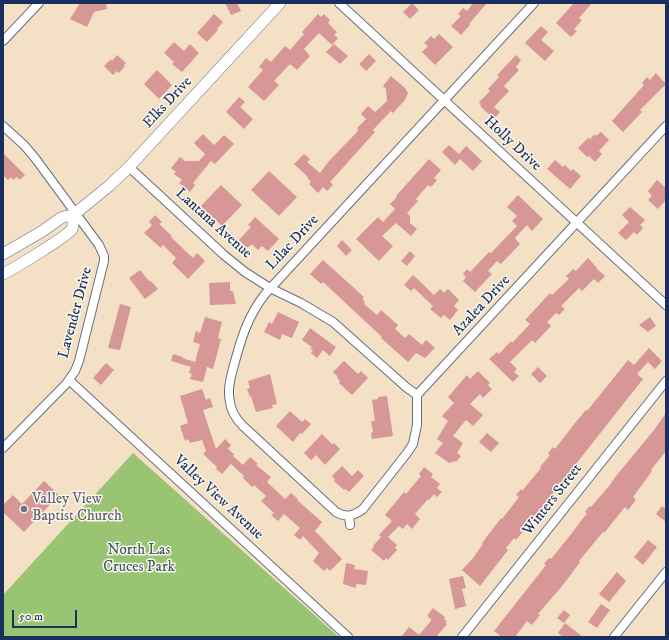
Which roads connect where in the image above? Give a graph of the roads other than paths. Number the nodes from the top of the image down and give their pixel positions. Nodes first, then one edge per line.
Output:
1 (39, 3) edge
2 (280, 3) edge
3 (339, 3) edge
4 (534, 3) edge
5 (3, 41) edge
6 (444, 100) junction
7 (3, 126) edge
8 (666, 126) edge
9 (129, 168) junction
10 (74, 215) junction
11 (577, 222) junction
12 (3, 254) edge
13 (3, 274) edge
14 (270, 288) junction
15 (666, 305) edge
16 (69, 380) junction
17 (666, 381) edge
18 (417, 395) junction
19 (3, 448) edge
20 (349, 516) junction
21 (350, 525) dead end
22 (666, 572) edge
23 (348, 637) edge
24 (462, 637) edge
25 (614, 637) edge

1 - 5 street
2 - 9 main road, Elks Drive
3 - 6 street, Holly Drive
4 - 6 street, Lilac Drive
6 - 11 street, Holly Drive
6 - 14 street, Lilac Drive
7 - 10 street, Lavender Drive
8 - 11 street, Azalea Drive
9 - 10 main road, Elks Drive
9 - 14 street, Lantana Avenue
10 - 12 main road, Elks Drive
10 - 13 main road
10 - 16 street, Lavender Drive
11 - 15 street, Holly Drive
11 - 18 street, Azalea Drive
14 - 18 street, Lantana Avenue
14 - 20 street, Lilac Drive
16 - 19 street, Lavender Drive
16 - 23 street, Valley View Avenue
17 - 24 street, Winters Street
18 - 20 street
20 - 21 street
22 - 25 street

